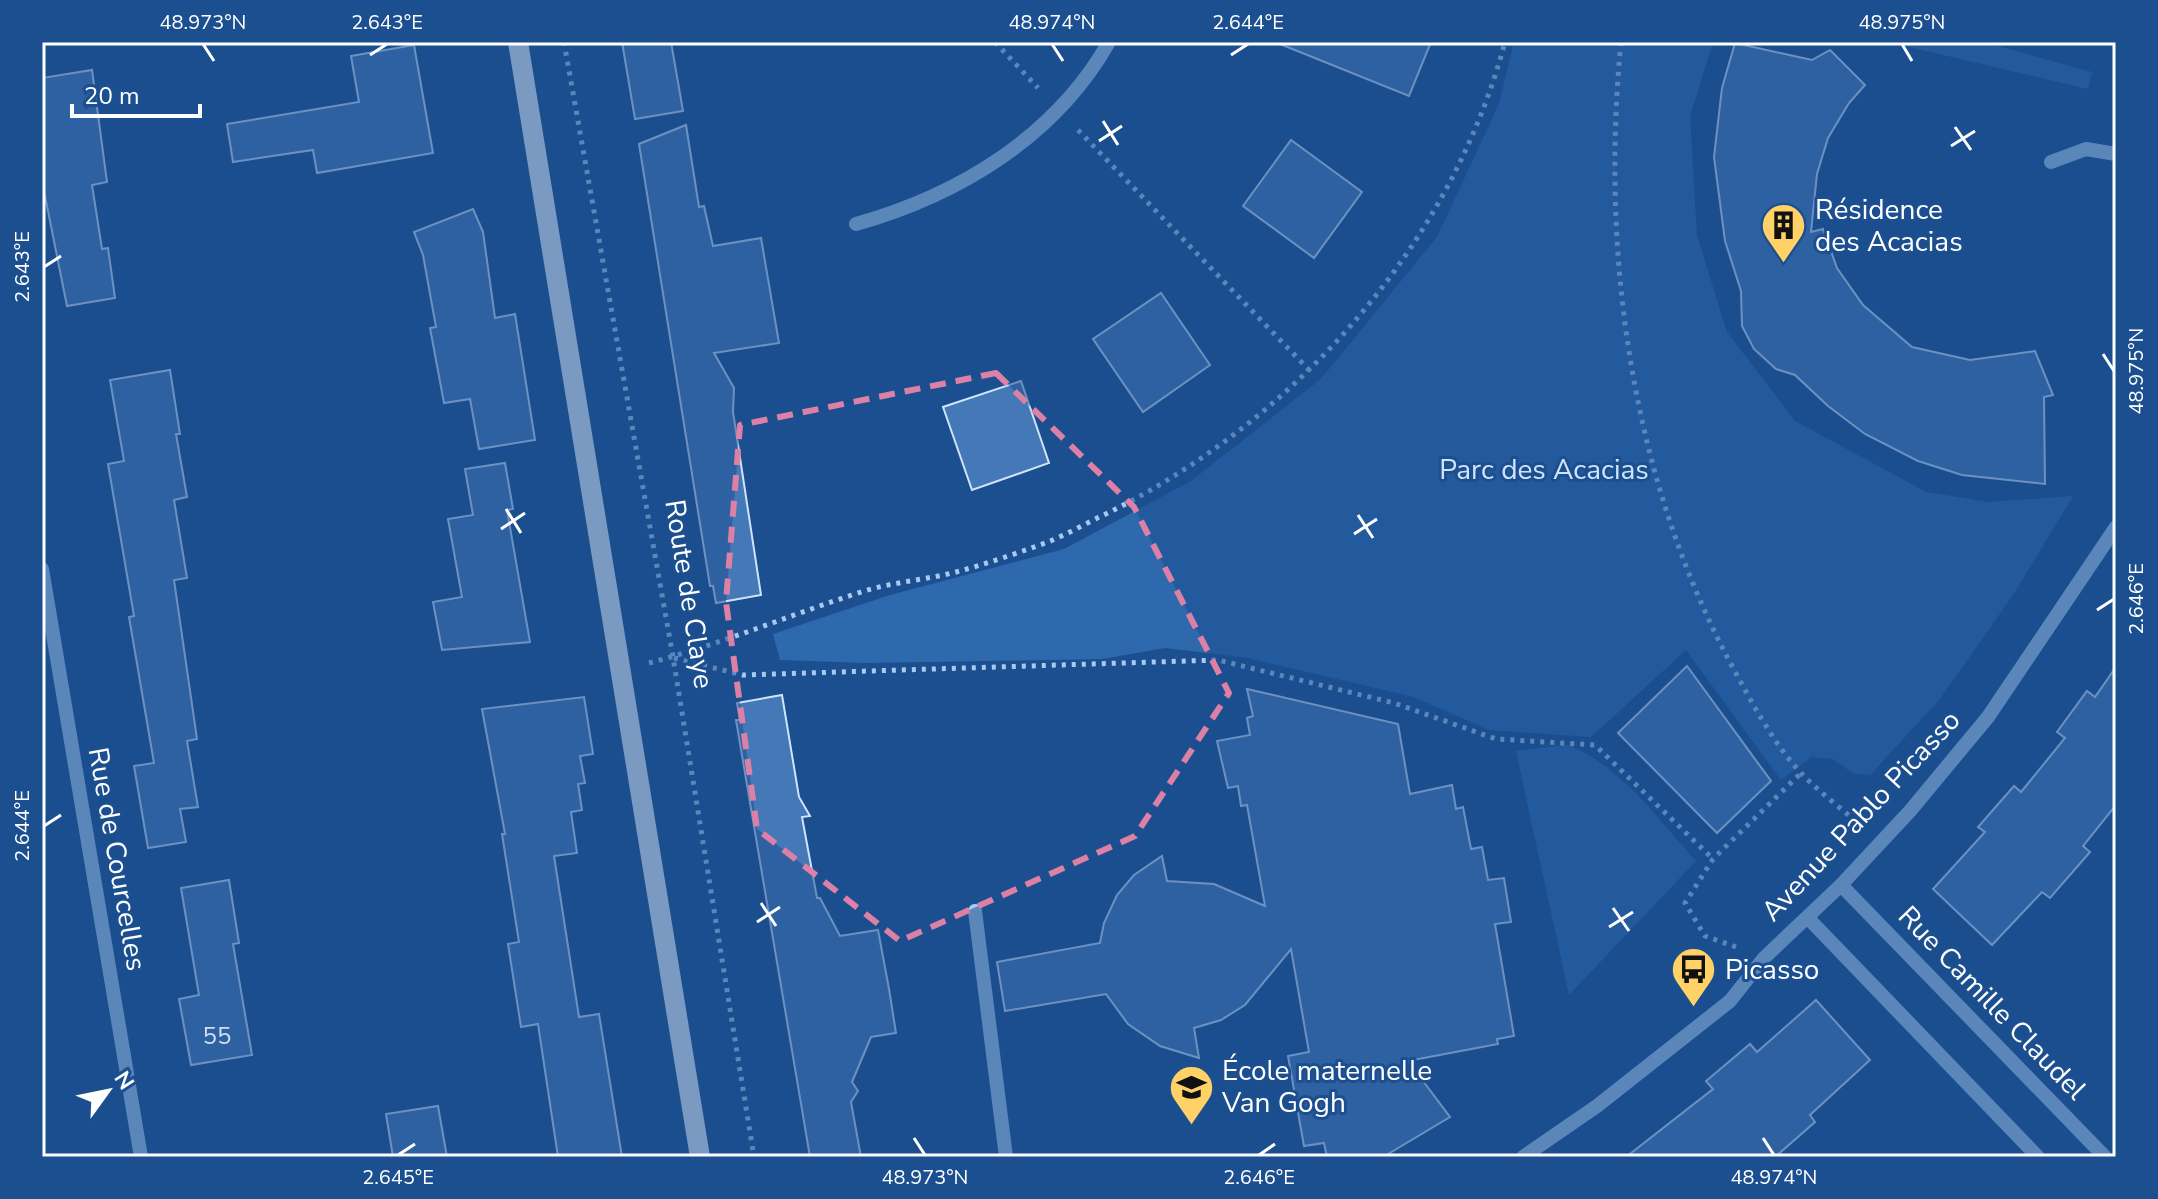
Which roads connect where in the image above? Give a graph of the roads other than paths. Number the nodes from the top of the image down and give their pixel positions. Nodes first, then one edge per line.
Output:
1 (518, 42) edge
2 (1109, 42) edge
3 (2116, 154) edge
4 (2051, 162) dead end
5 (856, 224) dead end
6 (2116, 527) edge
7 (42, 569) edge
8 (1841, 885) junction
9 (975, 911) dead end
10 (1808, 918) junction
11 (141, 1157) edge
12 (700, 1157) edge
13 (1006, 1157) edge
14 (1523, 1157) edge
15 (2038, 1157) edge
16 (2105, 1157) edge

1 - 12 main road
2 - 5 street
3 - 4 street
6 - 8 street, Avenue Pablo Picasso
7 - 11 street, Rue de Courcelles
8 - 10 street, Avenue Pablo Picasso
8 - 16 street, Rue Camille Claudel
9 - 13 street
10 - 14 street, Avenue Pablo Picasso
10 - 15 street

